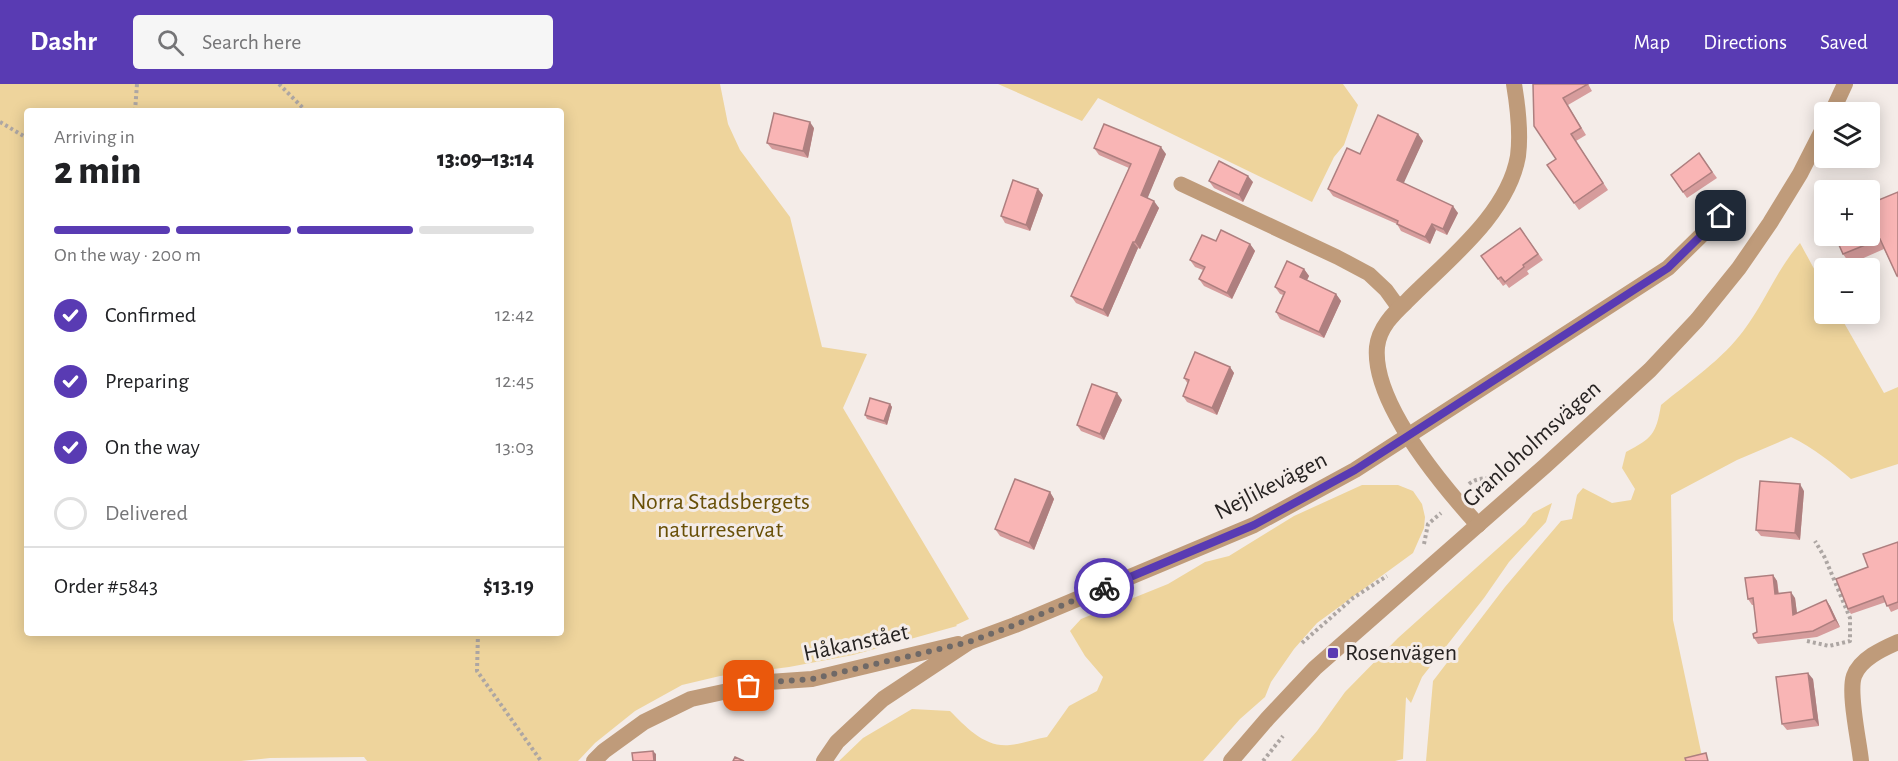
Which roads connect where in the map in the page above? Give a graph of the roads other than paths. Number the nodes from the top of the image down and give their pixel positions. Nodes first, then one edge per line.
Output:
1 (1514, 84) edge
2 (1845, 84) edge
3 (1837, 102) edge
4 (1814, 147) edge
5 (1181, 184) dead end
6 (1721, 216) dead end
7 (1399, 308) junction
8 (1408, 435) junction
9 (1478, 525) junction
10 (969, 642) junction
11 (1898, 642) edge
12 (594, 761) edge
13 (824, 761) edge
14 (1231, 761) edge
15 (1861, 761) edge

1 - 7 street
2 - 3 street
4 - 9 street, Granloholmsvägen
5 - 7 lane
6 - 8 street, Nejlikevägen
7 - 8 street
8 - 9 street
8 - 10 street, Nejlikevägen
9 - 14 street, Granloholmsvägen
10 - 12 street, Håkanstået
10 - 13 street, Nejlikevägen
11 - 15 street

